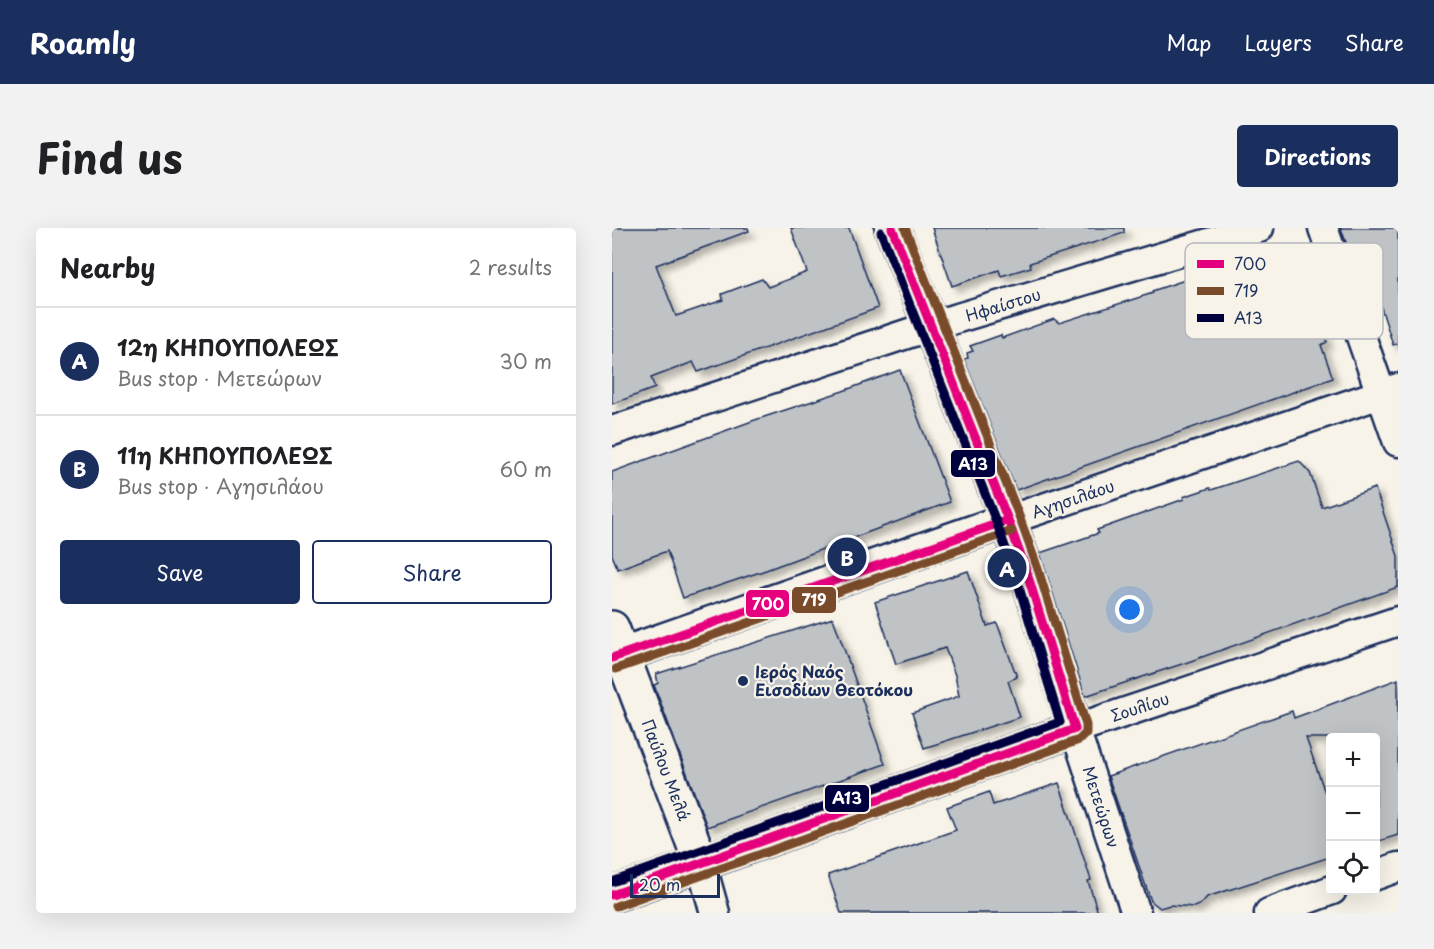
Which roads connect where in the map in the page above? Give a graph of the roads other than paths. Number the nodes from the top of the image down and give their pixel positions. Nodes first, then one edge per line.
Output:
1 (892, 228) edge
2 (1259, 228) edge
3 (1323, 228) edge
4 (1209, 243) edge
5 (1329, 243) edge
6 (1185, 250) edge
7 (931, 326) junction
8 (1369, 339) edge
9 (1390, 391) edge
10 (612, 431) edge
11 (1398, 442) edge
12 (1008, 520) junction
13 (1398, 621) edge
14 (615, 647) edge
15 (1075, 729) junction
16 (701, 863) junction
17 (1398, 867) edge
18 (1380, 874) edge
19 (1326, 893) edge
20 (612, 895) edge
21 (715, 913) edge
22 (1136, 913) edge
23 (1269, 913) edge

1 - 7 street, Μετεώρων
2 - 4 street, Ηφαίστου
3 - 5 street
6 - 7 street, Ηφαίστου
7 - 10 street, Ηφαίστου
7 - 12 street, Μετεώρων
8 - 9 street
9 - 11 street
9 - 12 street, Αγησιλάου
12 - 14 street, Αγησιλάου
12 - 15 street, Μετεώρων
13 - 15 street, Σουλίου
14 - 16 street, Παύλου Μελά
15 - 16 street, Σουλίου
15 - 22 street, Μετεώρων
16 - 20 street, Σουλίου
16 - 21 street, Παύλου Μελά
17 - 18 street
19 - 23 street

